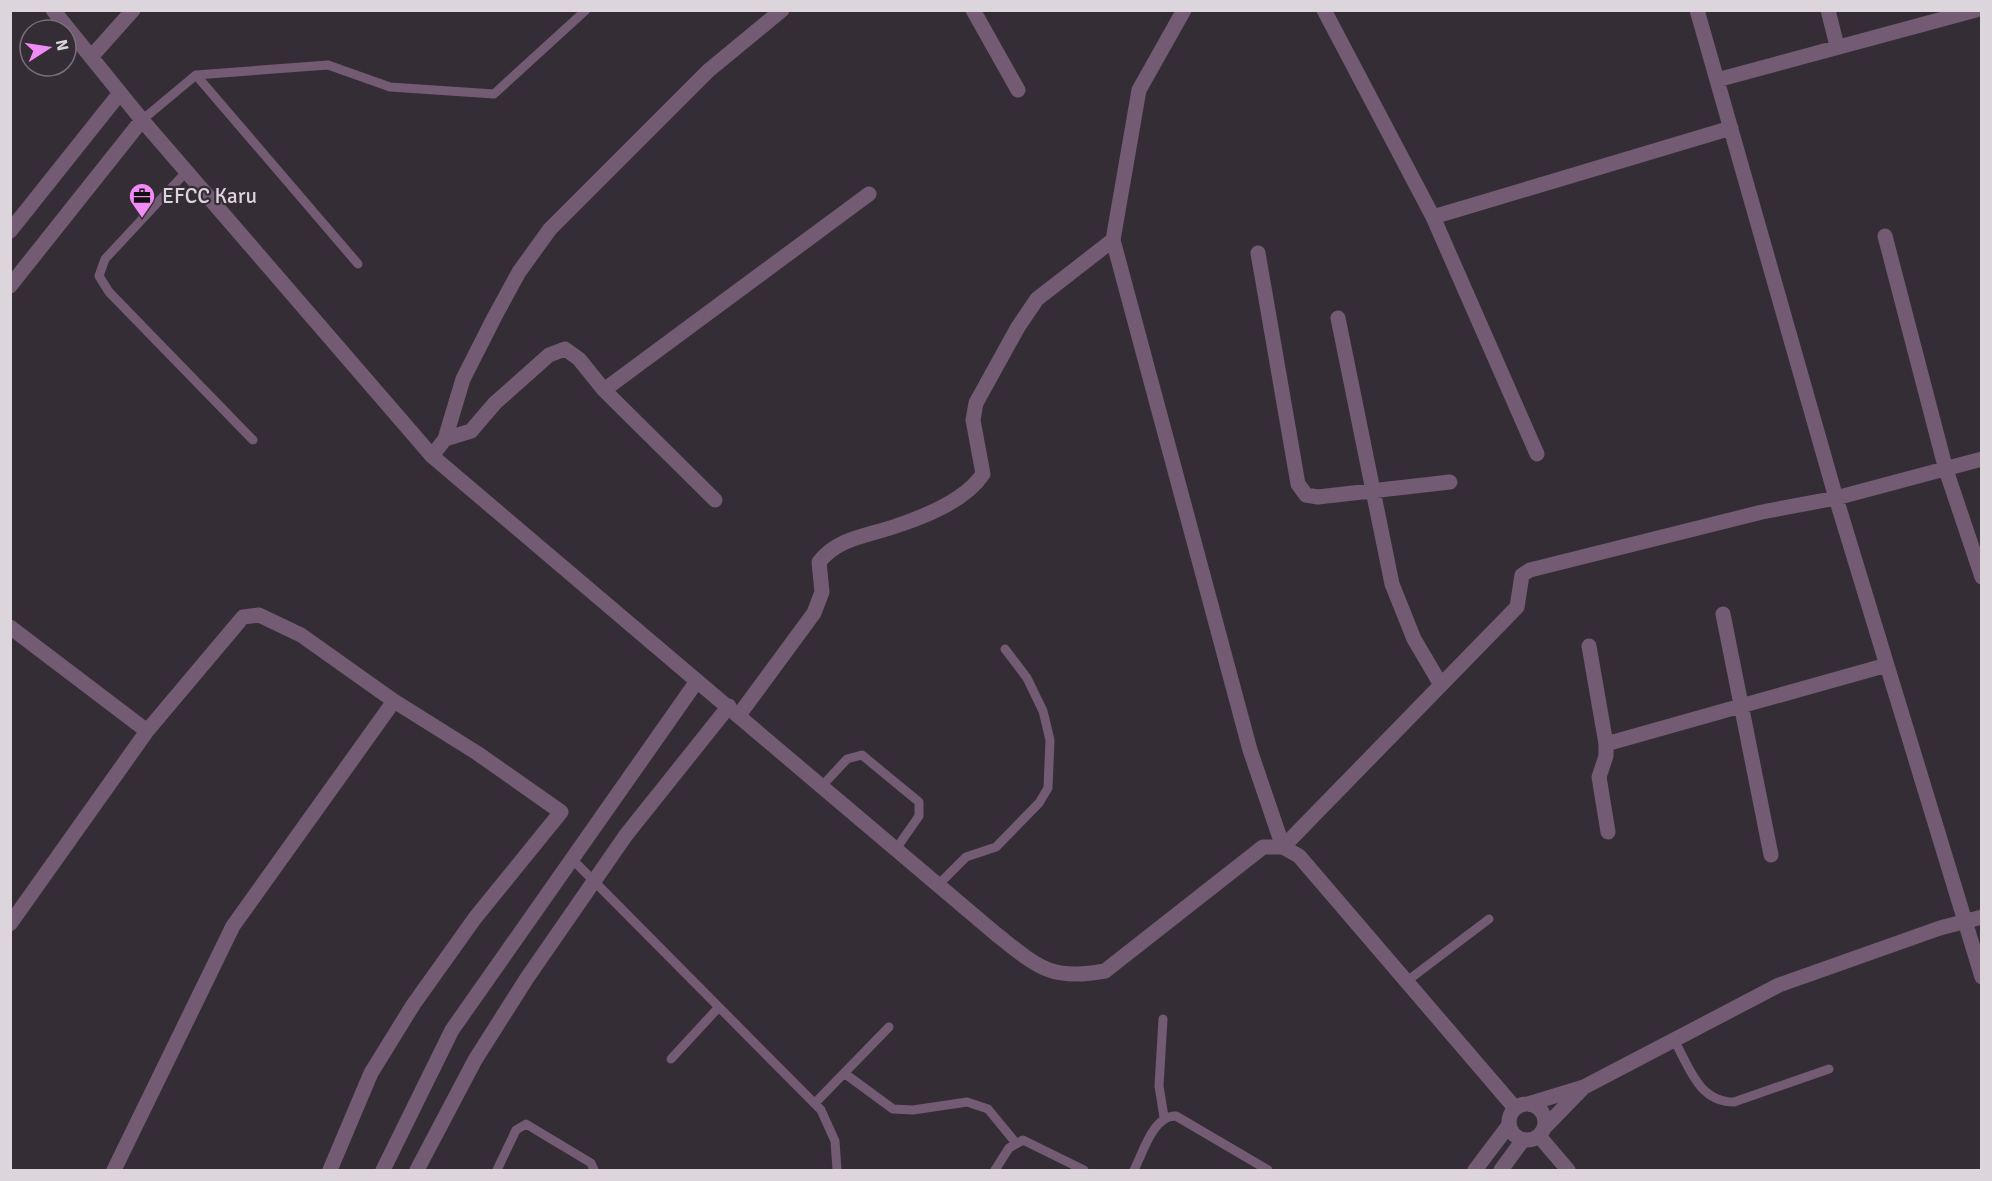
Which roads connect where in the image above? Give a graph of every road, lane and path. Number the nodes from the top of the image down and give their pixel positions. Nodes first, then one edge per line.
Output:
1 (53, 10) edge
2 (133, 10) edge
3 (586, 10) edge
4 (782, 10) edge
5 (974, 10) edge
6 (1184, 10) edge
7 (1324, 10) edge
8 (1697, 10) edge
9 (1828, 10) edge
10 (1976, 10) edge
11 (1837, 46) junction
12 (92, 56) junction
13 (196, 75) junction
14 (1717, 80) junction
15 (1018, 90) dead end
16 (120, 93) junction
17 (142, 120) junction
18 (1731, 128) junction
19 (186, 171) junction
20 (869, 194) dead end
21 (1433, 217) junction
22 (10, 231) edge
23 (1885, 236) dead end
24 (1113, 240) junction
25 (1258, 253) dead end
26 (358, 264) dead end
27 (10, 286) edge
28 (1338, 318) dead end
29 (604, 390) junction
30 (445, 439) junction
31 (253, 440) dead end
32 (1537, 454) dead end
33 (432, 456) junction
34 (1982, 459) edge
35 (1946, 470) junction
36 (1450, 482) dead end
37 (1372, 491) junction
38 (1836, 498) junction
39 (715, 500) dead end
40 (1982, 577) edge
41 (1723, 614) dead end
42 (10, 627) edge
43 (1589, 646) dead end
44 (1005, 649) dead end
45 (1887, 665) junction
46 (697, 681) junction
47 (1441, 685) junction
48 (394, 701) junction
49 (1741, 706) junction
50 (734, 711) junction
51 (147, 731) junction
52 (1606, 744) junction
53 (822, 786) junction
54 (1608, 832) dead end
55 (1283, 847) junction
56 (896, 849) junction
57 (1772, 855) dead end
58 (571, 858) junction
59 (595, 881) junction
60 (938, 885) junction
61 (1982, 917) edge
62 (1489, 919) dead end
63 (1966, 921) junction
64 (10, 924) edge
65 (1982, 977) edge
66 (1407, 981) junction
67 (719, 1007) junction
68 (1163, 1019) dead end
69 (889, 1027) dead end
70 (1673, 1038) junction
71 (671, 1059) dead end
72 (1829, 1069) dead end
73 (844, 1072) junction
74 (1584, 1087) junction
75 (814, 1103) junction
76 (1522, 1106) junction
77 (1164, 1117) junction
78 (1509, 1125) junction
79 (1542, 1131) junction
80 (1523, 1140) junction
81 (1016, 1142) junction
82 (114, 1170) edge
83 (330, 1170) edge
84 (383, 1170) edge
85 (417, 1170) edge
86 (497, 1170) edge
87 (594, 1170) edge
88 (837, 1170) edge
89 (995, 1170) edge
90 (1084, 1170) edge
91 (1134, 1170) edge
92 (1268, 1170) edge
93 (1475, 1170) edge
94 (1501, 1170) edge
95 (1568, 1170) edge

1 - 12 street
2 - 12 street
3 - 13 lane
4 - 30 street
5 - 15 street
6 - 24 street
7 - 21 street
8 - 14 street
9 - 11 street
10 - 11 street
11 - 14 street
12 - 16 street
13 - 17 lane
13 - 26 lane
14 - 18 street
16 - 17 street
16 - 22 street
17 - 19 street
17 - 27 street
18 - 21 street
18 - 38 street
19 - 31 lane
19 - 33 street
20 - 29 street
21 - 32 street
23 - 35 street
24 - 50 street
24 - 55 street
25 - 37 street
28 - 37 street
29 - 30 street
29 - 39 street
30 - 33 street
33 - 46 street
34 - 35 street
35 - 38 street
35 - 40 street
36 - 37 street
37 - 47 street
38 - 45 street
38 - 47 street
41 - 49 street
42 - 51 street
43 - 52 street
44 - 60 lane
45 - 49 street
45 - 63 street
46 - 50 street
46 - 58 street
47 - 55 street
48 - 51 street
48 - 82 street
48 - 83 street
49 - 52 street
49 - 57 street
50 - 53 street
50 - 59 street
51 - 64 street
52 - 54 street
53 - 56 street
53 - 56 lane
55 - 60 street
55 - 66 street
56 - 60 street
58 - 59 lane
58 - 84 street
59 - 67 lane
59 - 85 street
61 - 63 street
62 - 66 lane
63 - 65 street
63 - 70 street
66 - 76 street
67 - 71 lane
67 - 75 lane
68 - 77 lane
69 - 73 lane
70 - 72 lane
70 - 74 street
73 - 75 lane
73 - 81 lane
74 - 76 street
74 - 79 street
75 - 88 lane
76 - 78 street
76 - 79 street
77 - 91 lane
77 - 92 lane
78 - 80 street
78 - 93 street
79 - 80 street
79 - 95 street
80 - 94 street
81 - 89 lane
81 - 90 lane
86 - 87 lane

